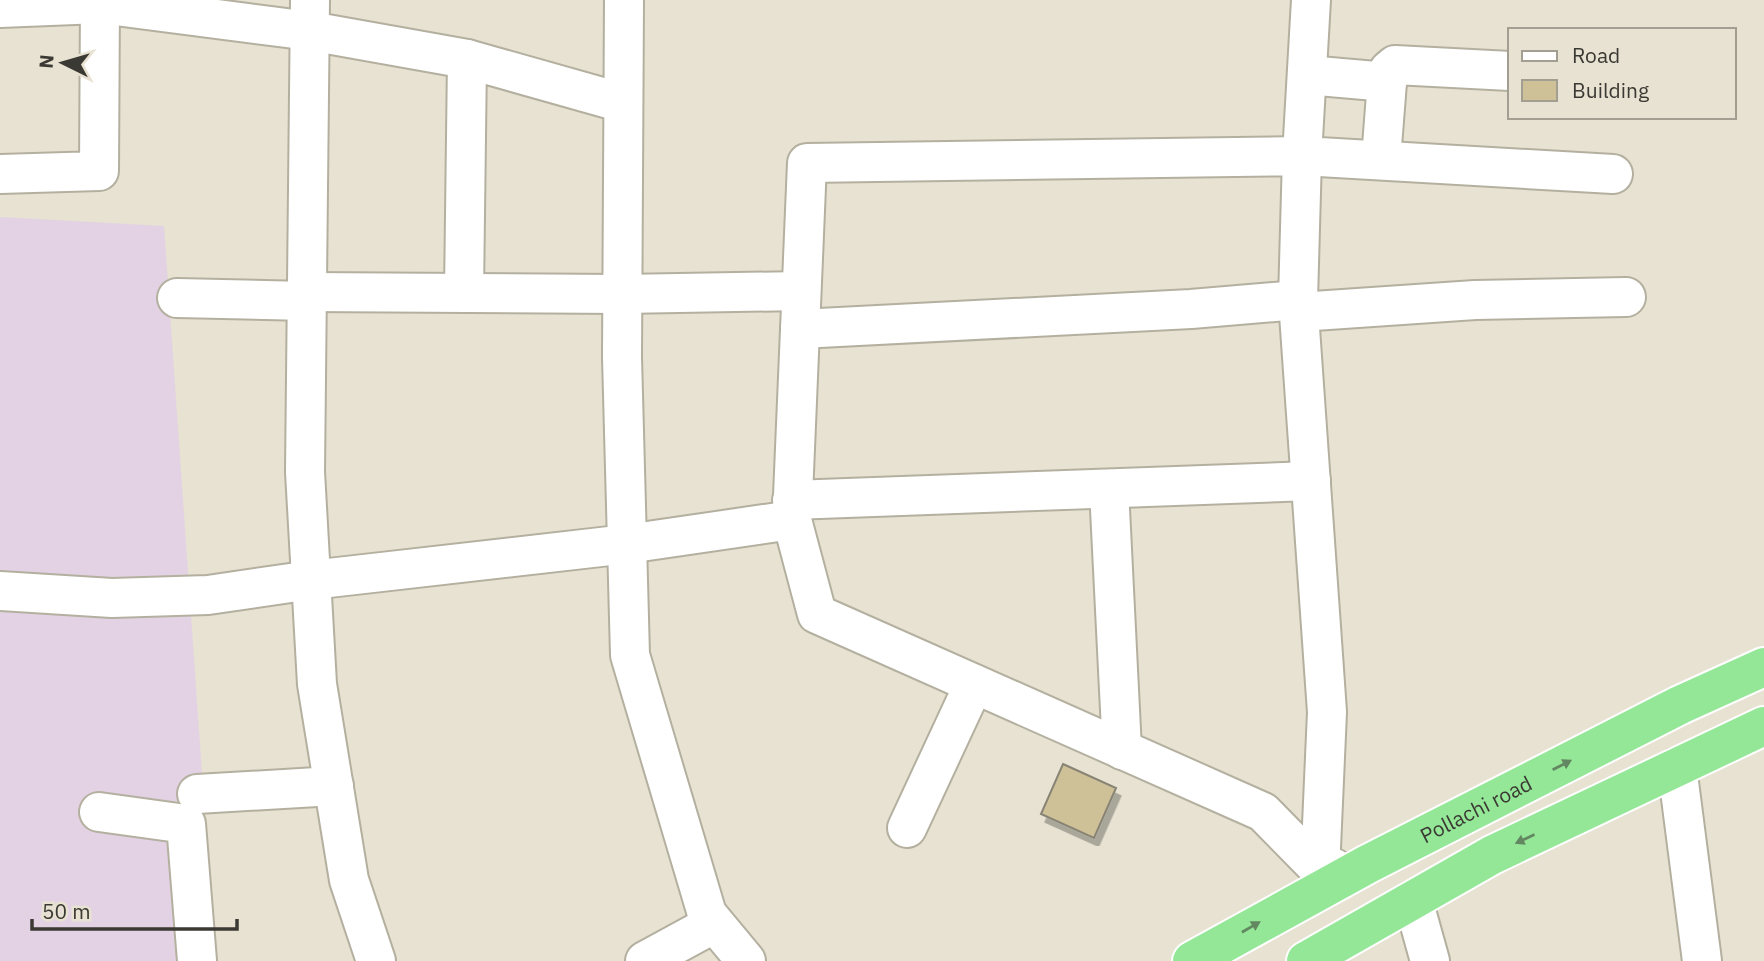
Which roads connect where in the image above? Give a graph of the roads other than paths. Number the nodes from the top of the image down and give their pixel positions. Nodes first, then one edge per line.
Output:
1 (624, 0) edge
2 (1311, 0) edge
3 (100, 2) edge
4 (0, 8) edge
5 (310, 16) edge
6 (467, 59) junction
7 (1508, 71) edge
8 (1307, 75) junction
9 (1387, 82) junction
10 (623, 103) junction
11 (1302, 156) junction
12 (1381, 159) junction
13 (0, 174) edge
14 (1614, 174) dead end
15 (801, 291) junction
16 (464, 293) junction
17 (622, 294) junction
18 (307, 297) junction
19 (1626, 297) dead end
20 (177, 298) dead end
21 (1298, 306) junction
22 (800, 329) junction
23 (1311, 481) junction
24 (1109, 489) junction
25 (792, 510) junction
26 (626, 544) junction
27 (311, 580) junction
28 (0, 591) edge
29 (1764, 667) edge
30 (974, 684) junction
31 (1764, 726) edge
32 (1122, 750) junction
33 (1677, 767) junction
34 (334, 786) junction
35 (197, 794) dead end
36 (99, 812) dead end
37 (907, 828) dead end
38 (1368, 864) junction
39 (1320, 870) junction
40 (1413, 900) junction
41 (713, 924) junction
42 (197, 961) edge
43 (376, 961) edge
44 (645, 961) edge
45 (746, 961) edge
46 (1192, 961) edge
47 (1306, 961) edge
48 (1430, 961) edge
49 (1702, 961) edge

1 - 10 street
2 - 8 street
3 - 4 street
3 - 5 street
3 - 13 street
5 - 6 street
5 - 18 street
6 - 10 street
6 - 16 street
7 - 9 street
8 - 9 street
8 - 11 street
9 - 12 street
10 - 17 street
11 - 12 street
11 - 15 street
11 - 21 street
12 - 14 street
15 - 17 street
15 - 22 street
16 - 17 street
16 - 18 street
17 - 26 street
18 - 20 street
18 - 27 street
19 - 21 street
21 - 22 street
21 - 23 street
22 - 25 street
23 - 24 street
23 - 39 street
24 - 25 street
24 - 32 street
25 - 26 street
25 - 30 street
26 - 27 street
26 - 41 street
27 - 28 street
27 - 34 street
38 -> 29 highway, Pollachi road
30 - 32 street
30 - 37 street
31 - 33 highway
32 - 39 street
33 -> 40 highway
33 - 49 street
34 - 35 street
34 - 43 street
36 - 42 street
38 - 39 street
46 -> 38 highway, Pollachi road
40 - 47 highway
40 - 48 street
41 - 44 street
41 - 45 street

